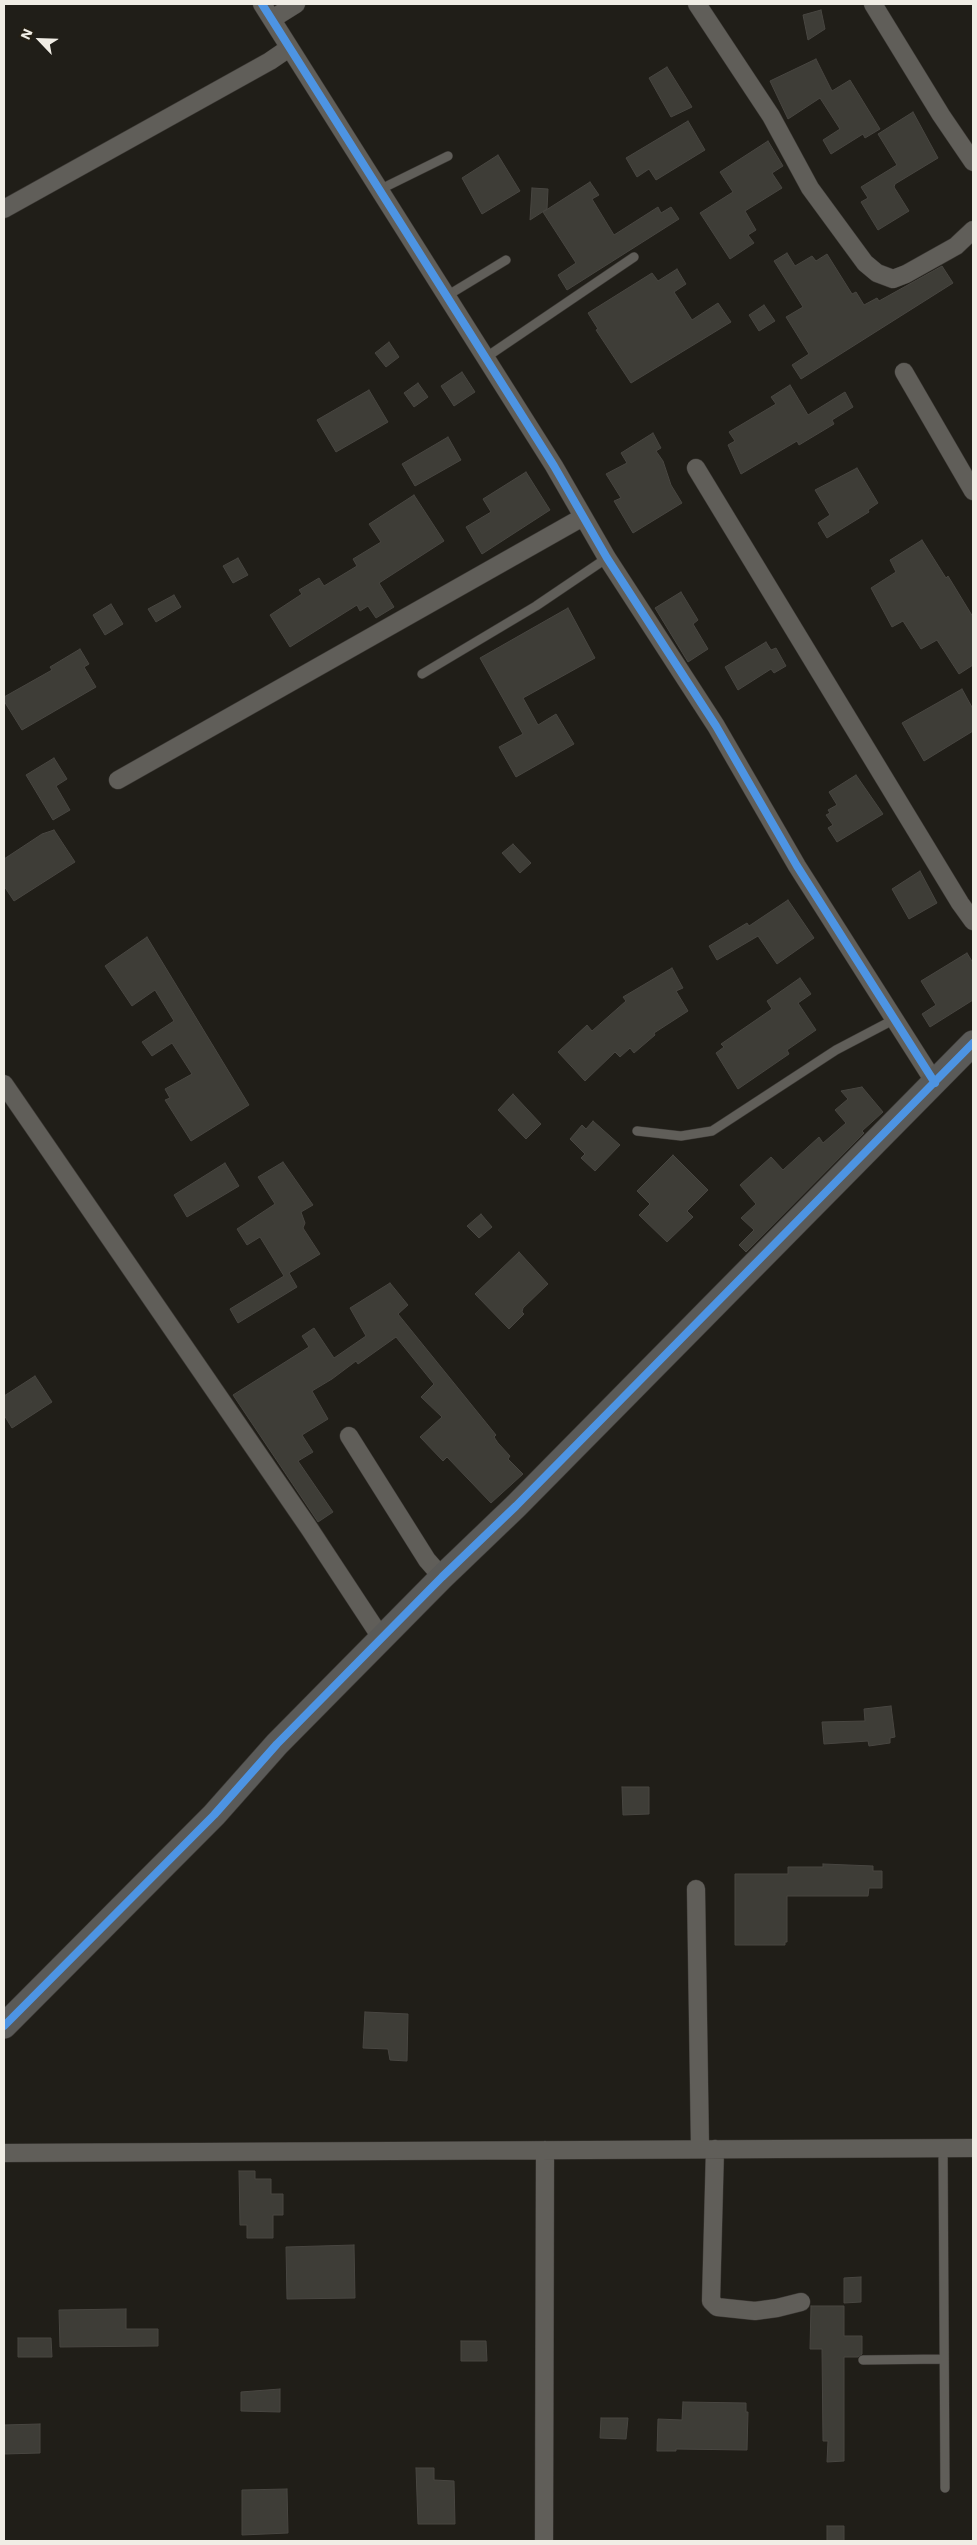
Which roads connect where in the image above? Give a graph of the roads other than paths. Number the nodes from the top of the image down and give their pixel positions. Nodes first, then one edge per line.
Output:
1 (262, 4) edge
2 (296, 4) edge
3 (697, 4) edge
4 (874, 4) edge
5 (272, 19) junction
6 (289, 48) junction
7 (448, 156) dead end
8 (973, 162) edge
9 (378, 190) junction
10 (4, 209) edge
11 (973, 230) edge
12 (634, 257) dead end
13 (506, 260) dead end
14 (445, 297) junction
15 (485, 358) junction
16 (904, 372) dead end
17 (696, 468) dead end
18 (973, 491) edge
19 (583, 517) junction
20 (607, 558) junction
21 (422, 674) dead end
22 (118, 780) dead end
23 (973, 921) edge
24 (895, 1019) junction
25 (973, 1043) edge
26 (935, 1083) junction
27 (4, 1084) edge
28 (637, 1131) dead end
29 (349, 1436) dead end
30 (442, 1577) junction
31 (382, 1639) junction
32 (696, 1889) dead end
33 (4, 2026) edge
34 (708, 2148) junction
35 (943, 2148) junction
36 (973, 2148) edge
37 (546, 2150) junction
38 (4, 2153) edge
39 (801, 2302) dead end
40 (944, 2359) junction
41 (863, 2360) dead end
42 (945, 2488) dead end
43 (544, 2541) edge

1 - 5 street
2 - 5 street
3 - 11 street
4 - 8 street
5 - 6 street
6 - 9 street
6 - 10 street
7 - 9 lane
9 - 14 street
12 - 15 lane
13 - 14 lane
14 - 15 street
15 - 19 street
16 - 18 street
17 - 23 street
19 - 20 street
19 - 22 street
20 - 21 lane
20 - 24 street
24 - 26 street
24 - 28 lane
25 - 26 street
26 - 30 street
27 - 31 street
29 - 30 street
30 - 31 street
31 - 33 street
32 - 34 street
34 - 35 street
34 - 37 street
34 - 39 street
35 - 36 street
35 - 40 lane
37 - 38 street
37 - 43 street
40 - 41 lane
40 - 42 lane

